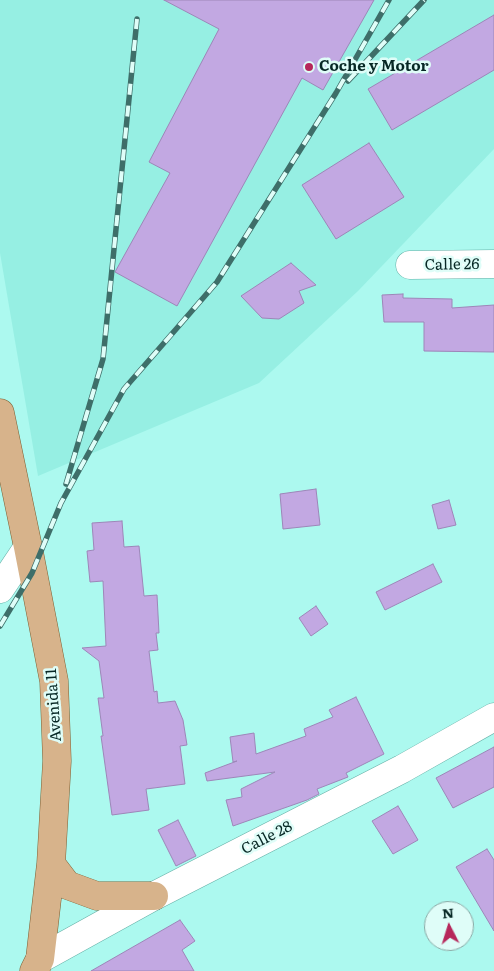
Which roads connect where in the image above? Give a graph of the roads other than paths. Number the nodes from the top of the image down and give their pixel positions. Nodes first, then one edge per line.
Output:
1 (494, 264) edge
2 (410, 265) dead end
3 (0, 413) edge
4 (28, 548) junction
5 (0, 589) edge
6 (494, 717) edge
7 (51, 864) junction
8 (154, 896) junction
9 (37, 965) edge

1 - 2 street, Calle 26
3 - 4 main road, Avenida 11
4 - 5 street
4 - 7 main road, Avenida 11
6 - 8 street, Calle 28
7 - 8 main road
7 - 9 main road, Avenida 11
8 - 9 street, Calle 28

